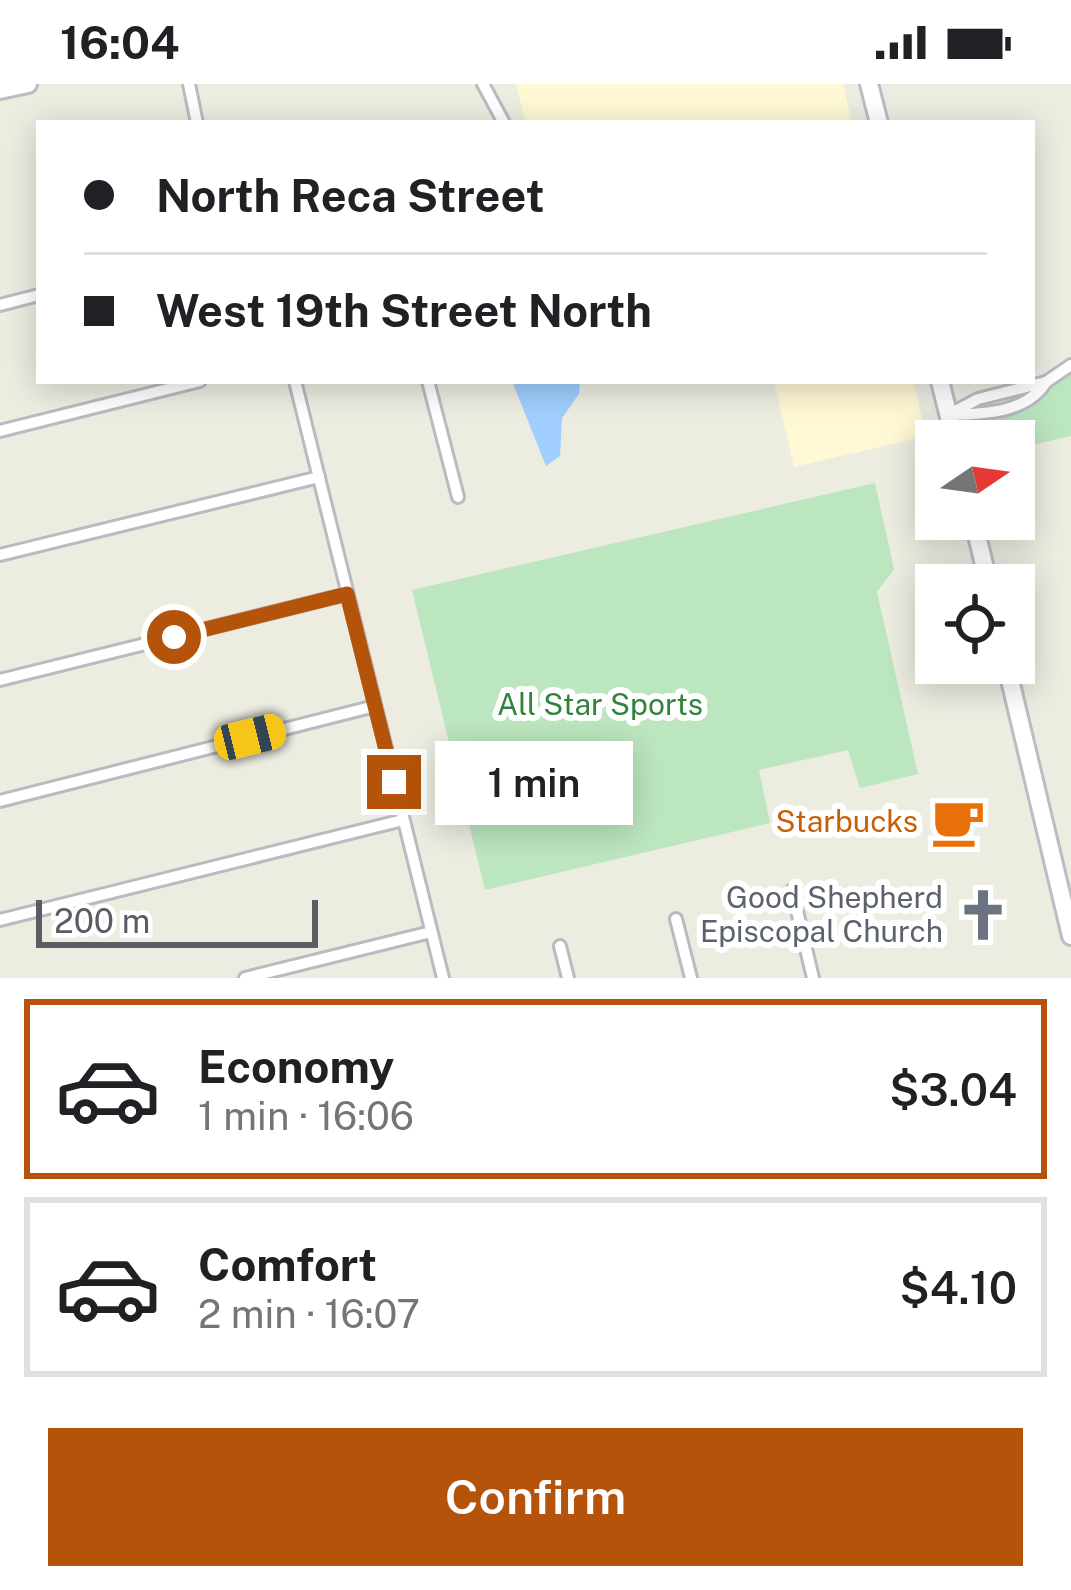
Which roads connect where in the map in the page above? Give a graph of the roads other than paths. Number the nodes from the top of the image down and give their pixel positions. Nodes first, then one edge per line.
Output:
1 (28, 84) edge
2 (189, 84) edge
3 (483, 84) edge
4 (869, 84) edge
5 (0, 90) edge
6 (196, 120) edge
7 (502, 120) edge
8 (878, 120) edge
9 (36, 296) edge
10 (0, 305) edge
11 (1071, 365) edge
12 (188, 384) edge
13 (296, 384) edge
14 (429, 384) edge
15 (941, 384) edge
16 (948, 415) junction
17 (949, 420) edge
18 (0, 430) edge
19 (319, 476) junction
20 (458, 496) dead end
21 (0, 555) edge
22 (347, 594) junction
23 (0, 680) edge
24 (1011, 684) edge
25 (375, 706) junction
26 (0, 801) edge
27 (403, 820) junction
28 (792, 890) dead end
29 (676, 919) dead end
30 (0, 920) edge
31 (431, 932) junction
32 (1071, 936) edge
33 (560, 946) dead end
34 (245, 978) edge
35 (443, 978) edge
36 (568, 978) edge
37 (691, 978) edge
38 (813, 978) edge

1 - 5 main road
2 - 6 street
3 - 7 street
4 - 8 main road
9 - 10 street
11 - 16 street
12 - 18 street
13 - 19 street
14 - 20 street
15 - 16 main road
16 - 17 main road
19 - 21 street
19 - 22 street
22 - 23 street
22 - 25 street
24 - 32 main road
25 - 26 street
25 - 27 street
27 - 30 street
27 - 31 street
28 - 38 street
29 - 37 street
31 - 34 street
31 - 35 street
33 - 36 street

